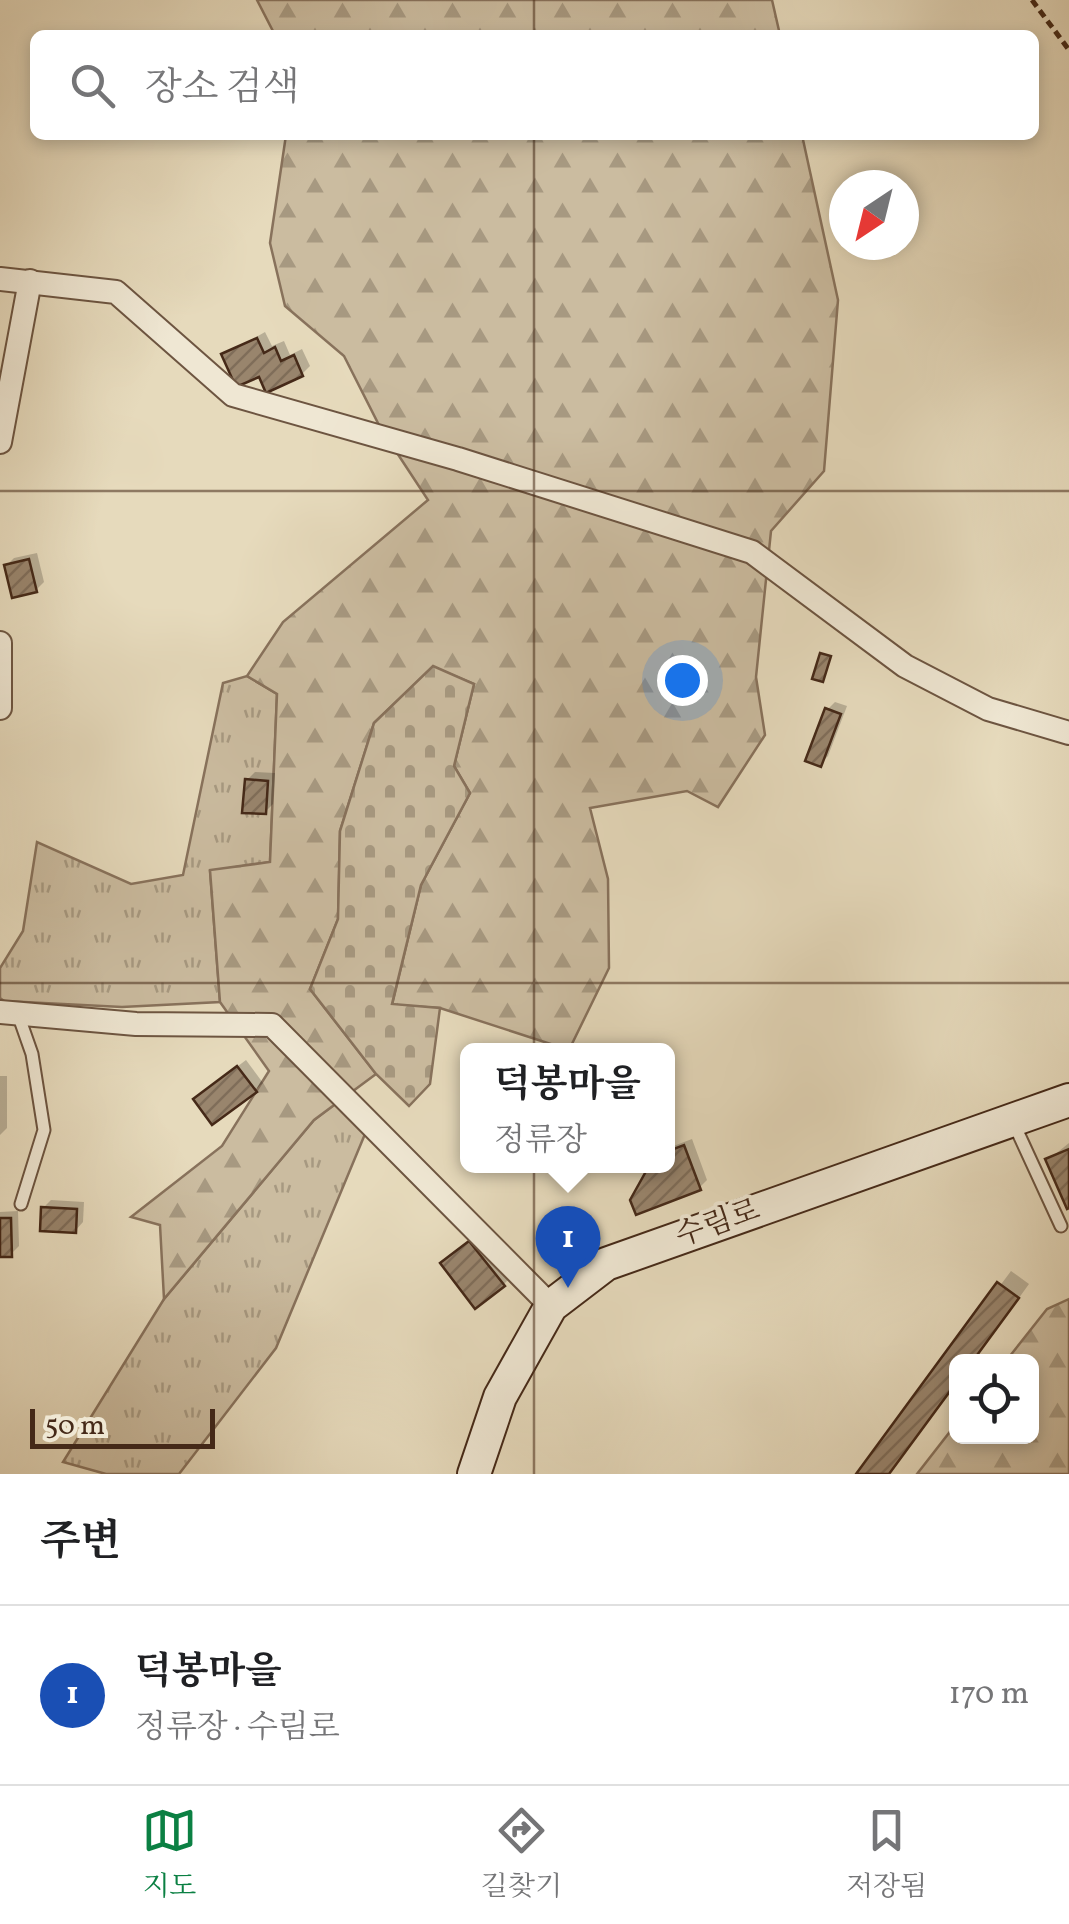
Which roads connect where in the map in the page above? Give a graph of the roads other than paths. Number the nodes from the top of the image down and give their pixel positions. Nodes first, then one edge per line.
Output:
1 (0, 279) edge
2 (30, 281) junction
3 (0, 442) edge
4 (0, 643) edge
5 (0, 708) edge
6 (1069, 734) edge
7 (10, 1014) edge
8 (1069, 1100) edge
9 (1012, 1120) junction
10 (21, 1204) dead end
11 (1061, 1226) dead end
12 (552, 1306) junction
13 (474, 1474) edge

1 - 2 street
2 - 3 street
2 - 6 street
4 - 5 street
7 - 10 lane
7 - 12 street
8 - 9 main road, 수림로
9 - 11 lane
9 - 12 main road, 수림로
12 - 13 main road, 수림로

